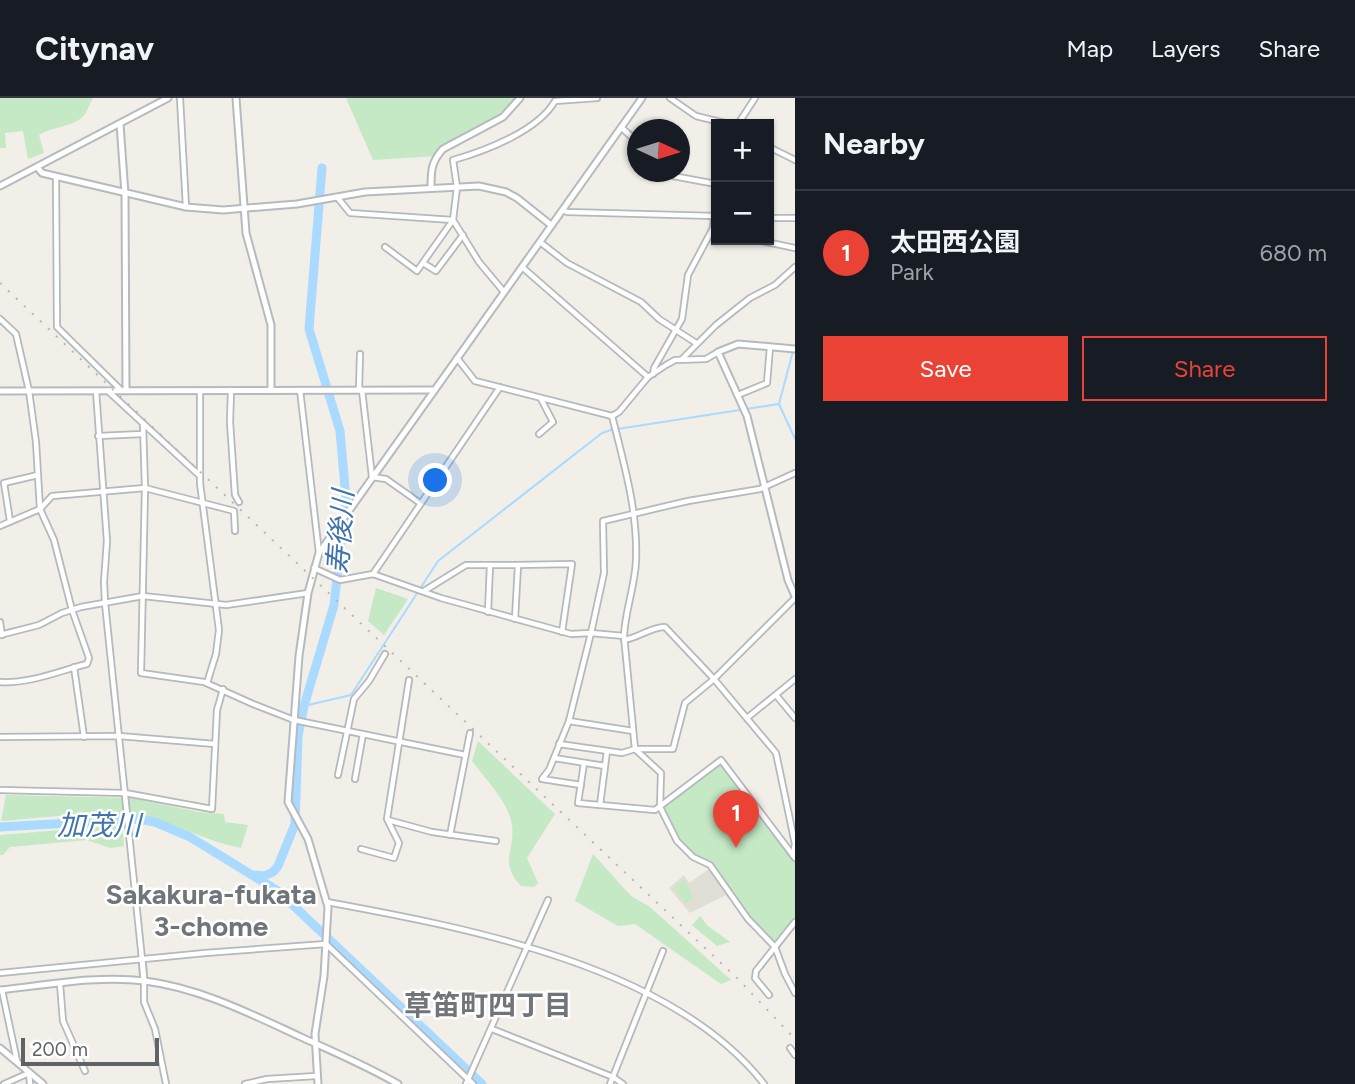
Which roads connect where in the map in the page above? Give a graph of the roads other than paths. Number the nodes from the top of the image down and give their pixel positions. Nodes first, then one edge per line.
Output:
1 (168, 98) edge
2 (180, 98) edge
3 (236, 98) edge
4 (520, 98) edge
5 (597, 98) edge
6 (642, 98) edge
7 (670, 98) edge
8 (755, 98) edge
9 (741, 119) edge
10 (711, 120) edge
11 (120, 124) junction
12 (621, 127) junction
13 (627, 133) edge
14 (774, 149) edge
15 (795, 160) edge
16 (37, 167) junction
17 (56, 177) junction
18 (690, 179) edge
19 (711, 183) edge
20 (0, 186) edge
21 (457, 187) junction
22 (431, 188) junction
23 (125, 194) junction
24 (337, 197) junction
25 (186, 207) junction
26 (245, 209) junction
27 (563, 210) junction
28 (711, 216) edge
29 (774, 218) edge
30 (795, 218) edge
31 (453, 220) junction
32 (551, 225) junction
33 (463, 235) junction
34 (711, 236) edge
35 (540, 242) junction
36 (774, 243) edge
37 (385, 247) dead end
38 (795, 247) edge
39 (423, 263) junction
40 (522, 267) junction
41 (795, 267) edge
42 (504, 292) junction
43 (0, 319) edge
44 (676, 330) junction
45 (696, 343) junction
46 (770, 347) junction
47 (795, 349) edge
48 (719, 352) junction
49 (360, 354) dead end
50 (457, 358) junction
51 (682, 359) junction
52 (651, 375) junction
53 (500, 387) junction
54 (124, 390) junction
55 (231, 390) junction
56 (271, 390) junction
57 (300, 390) junction
58 (360, 390) junction
59 (433, 390) junction
60 (0, 391) edge
61 (29, 391) junction
62 (96, 391) junction
63 (108, 391) junction
64 (200, 391) junction
65 (738, 395) junction
66 (541, 398) junction
67 (612, 416) junction
68 (143, 424) junction
69 (539, 433) dead end
70 (143, 435) junction
71 (98, 436) junction
72 (795, 473) edge
73 (38, 475) junction
74 (200, 476) junction
75 (372, 477) junction
76 (764, 486) junction
77 (145, 488) junction
78 (102, 491) junction
79 (239, 502) dead end
80 (421, 503) junction
81 (203, 504) junction
82 (40, 509) junction
83 (635, 514) junction
84 (10, 521) junction
85 (0, 526) edge
86 (235, 531) dead end
87 (318, 553) junction
88 (490, 565) junction
89 (518, 565) junction
90 (314, 568) junction
91 (373, 574) junction
92 (421, 590) junction
93 (308, 593) junction
94 (143, 596) junction
95 (795, 597) edge
96 (105, 603) junction
97 (216, 605) junction
98 (72, 610) junction
99 (488, 612) junction
100 (515, 619) junction
101 (0, 622) edge
102 (562, 632) junction
103 (591, 633) junction
104 (1, 635) edge
105 (624, 638) junction
106 (385, 654) dead end
107 (74, 667) junction
108 (713, 679) junction
109 (795, 679) edge
110 (409, 680) dead end
111 (0, 682) edge
112 (207, 683) junction
113 (223, 690) junction
114 (776, 695) junction
115 (747, 718) junction
116 (795, 718) edge
117 (295, 720) junction
118 (569, 721) junction
119 (346, 730) junction
120 (633, 731) junction
121 (470, 733) dead end
122 (363, 734) junction
123 (119, 736) junction
124 (0, 737) edge
125 (84, 737) junction
126 (400, 741) junction
127 (215, 744) junction
128 (559, 744) junction
129 (635, 749) junction
130 (607, 751) junction
131 (465, 755) junction
132 (554, 758) junction
133 (584, 763) junction
134 (605, 766) junction
135 (338, 775) dead end
136 (355, 779) dead end
137 (581, 785) junction
138 (0, 790) edge
139 (125, 793) junction
140 (600, 805) junction
141 (660, 807) junction
142 (387, 819) junction
143 (450, 835) junction
144 (496, 841) dead end
145 (361, 849) dead end
146 (794, 857) edge
147 (548, 900) dead end
148 (327, 902) junction
149 (795, 922) edge
150 (327, 942) junction
151 (529, 946) junction
152 (775, 947) junction
153 (663, 951) dead end
154 (142, 959) junction
155 (0, 973) edge
156 (144, 981) junction
157 (60, 984) junction
158 (1, 990) edge
159 (647, 992) junction
160 (795, 993) edge
161 (769, 995) dead end
162 (492, 1029) junction
163 (315, 1044) junction
164 (0, 1048) edge
165 (790, 1048) dead end
166 (795, 1055) edge
167 (17, 1062) junction
168 (85, 1071) dead end
169 (29, 1073) junction
170 (316, 1076) junction
171 (613, 1077) junction
172 (468, 1079) edge
173 (4, 1084) edge
174 (30, 1084) edge
175 (43, 1084) edge
176 (166, 1084) edge
177 (245, 1084) edge
178 (318, 1084) edge
179 (398, 1084) edge
180 (473, 1084) edge
181 (610, 1084) edge
182 (623, 1084) edge
183 (764, 1084) edge

1 - 11 street
2 - 25 street
3 - 26 street
4 - 22 street
5 - 21 street
6 - 12 street
7 - 10 street
8 - 9 street
11 - 16 street
11 - 23 street
12 - 13 street
12 - 27 street
14 - 15 street
16 - 17 street
16 - 20 street
17 - 23 street
17 - 54 street
18 - 19 street
21 - 22 street
21 - 31 street
21 - 32 street
22 - 24 street
23 - 25 street
23 - 54 street
24 - 26 street
24 - 31 street
25 - 26 street
26 - 56 street
27 - 28 street
27 - 32 street
29 - 30 street
31 - 33 street
31 - 39 street
32 - 35 street
33 - 39 street
33 - 42 street
34 - 44 street
35 - 40 street
35 - 44 street
36 - 38 street
37 - 39 street
40 - 42 street
40 - 52 street
41 - 45 street
42 - 50 street
43 - 61 street
44 - 45 street
44 - 52 street
45 - 51 street
46 - 47 street
46 - 48 street
46 - 65 street
48 - 51 street
48 - 65 street
49 - 58 street
50 - 53 street
50 - 59 street
51 - 52 street
52 - 67 street
53 - 66 street
53 - 80 street
54 - 63 street
54 - 64 street
55 - 56 street
55 - 64 street
55 - 79 street
56 - 57 street
57 - 58 street
57 - 87 street
58 - 59 street
58 - 75 street
59 - 75 street
60 - 61 street
61 - 62 street
61 - 73 street
62 - 63 street
62 - 71 street
63 - 68 street
64 - 74 street
65 - 76 street
66 - 67 street
66 - 69 street
67 - 83 street
68 - 70 street
68 - 74 street
70 - 71 street
70 - 77 street
71 - 78 street
72 - 76 street
73 - 82 street
73 - 84 street
74 - 81 street
75 - 80 street
75 - 87 street
76 - 83 street
76 - 95 street
77 - 78 street
77 - 81 street
77 - 94 street
78 - 82 street
78 - 96 street
80 - 91 street
81 - 86 street
81 - 97 street
82 - 84 street
82 - 98 street
83 - 103 street
83 - 105 street
84 - 85 street
87 - 90 street
88 - 89 street
88 - 92 street
88 - 99 street
89 - 100 street
89 - 102 street
90 - 91 street
90 - 93 street
91 - 92 street
92 - 99 street
93 - 97 street
93 - 117 street
94 - 96 street
94 - 97 street
94 - 112 street
95 - 108 street
96 - 98 street
96 - 123 street
97 - 112 street
98 - 104 street
98 - 107 street
99 - 100 street
100 - 102 street
101 - 104 street
102 - 103 street
103 - 105 street
103 - 118 street
105 - 108 street
105 - 120 street
106 - 119 street
107 - 111 street
107 - 125 street
108 - 115 street
108 - 129 street
109 - 114 street
110 - 126 street
112 - 113 street
113 - 117 street
113 - 127 street
114 - 115 street
114 - 116 street
115 - 146 street
117 - 119 street
117 - 148 street
118 - 120 street
118 - 128 street
119 - 122 street
119 - 135 street
120 - 129 street
121 - 131 street
122 - 126 street
122 - 136 street
123 - 125 street
123 - 127 street
123 - 139 street
124 - 125 street
126 - 131 street
126 - 142 street
127 - 139 street
128 - 130 street
128 - 132 street
129 - 130 street
129 - 141 street
130 - 134 street
131 - 143 street
132 - 133 street
132 - 137 street
133 - 134 street
133 - 137 street
134 - 140 street
137 - 140 street
138 - 139 street
139 - 154 street
140 - 141 street
141 - 146 street
141 - 152 street
142 - 143 street
142 - 145 street
143 - 144 street
147 - 151 street
148 - 150 street
148 - 151 street
149 - 152 street
150 - 154 street
150 - 163 street
150 - 172 street
151 - 159 street
151 - 162 street
152 - 160 street
152 - 161 street
153 - 159 street
154 - 155 street
154 - 156 street
156 - 157 street
156 - 163 street
156 - 176 street
157 - 158 street
157 - 168 street
158 - 167 street
159 - 171 street
159 - 183 street
162 - 171 street
162 - 172 street
163 - 170 street
163 - 179 street
164 - 167 street
165 - 166 street
167 - 169 street
169 - 173 street
169 - 174 street
169 - 175 street
170 - 177 street
170 - 178 street
171 - 181 street
171 - 182 street
172 - 180 street

